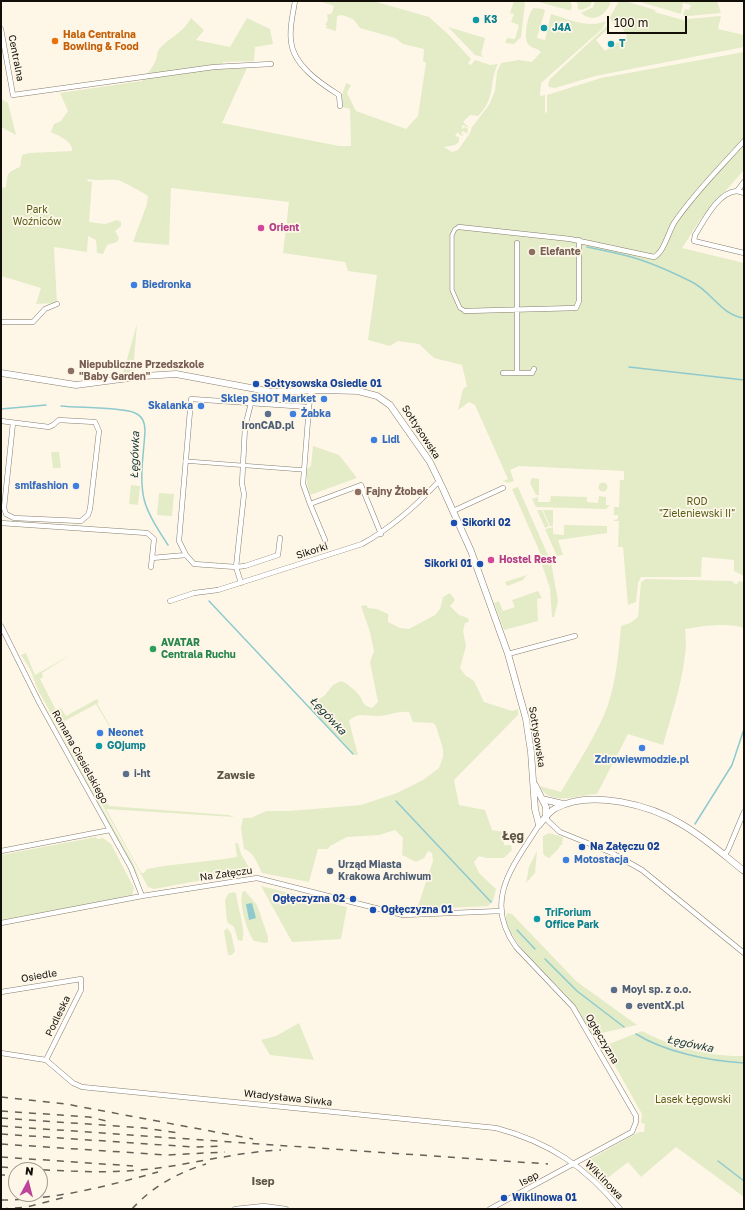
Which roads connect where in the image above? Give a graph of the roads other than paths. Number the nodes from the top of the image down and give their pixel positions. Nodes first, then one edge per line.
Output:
1 (295, 1) edge
2 (1, 29) edge
3 (271, 64) dead end
4 (340, 106) dead end
5 (744, 141) edge
6 (743, 184) edge
7 (737, 192) junction
8 (744, 193) edge
9 (459, 227) joint
10 (578, 240) junction
11 (517, 243) dead end
12 (744, 253) edge
13 (57, 304) dead end
14 (517, 310) junction
15 (466, 311) joint
16 (1, 322) edge
17 (534, 369) dead end
18 (1, 373) edge
19 (503, 373) dead end
20 (517, 373) junction
21 (311, 390) junction
22 (251, 403) junction
23 (309, 407) junction
24 (1, 421) edge
25 (13, 423) junction
26 (185, 461) junction
27 (243, 466) junction
28 (304, 470) junction
29 (440, 481) junction
30 (503, 488) dead end
31 (310, 504) junction
32 (454, 511) junction
33 (1, 523) edge
34 (381, 534) junction
35 (280, 538) dead end
36 (325, 540) dead end
37 (186, 555) junction
38 (152, 558) junction
39 (151, 567) dead end
40 (236, 567) junction
41 (241, 582) junction
42 (170, 601) dead end
43 (1, 626) edge
44 (575, 636) dead end
45 (508, 654) junction
46 (533, 778) junction
47 (542, 799) junction
48 (563, 804) junction
49 (744, 812) edge
50 (546, 816) junction
51 (538, 825) junction
52 (110, 830) junction
53 (1, 851) edge
54 (724, 855) junction
55 (744, 871) edge
56 (142, 896) junction
57 (501, 911) junction
58 (1, 923) edge
59 (744, 953) edge
60 (81, 979) joint
61 (1, 992) edge
62 (1, 1053) edge
63 (46, 1060) junction
64 (576, 1164) junction
65 (235, 1209) edge
66 (286, 1209) edge
67 (490, 1209) edge
68 (620, 1209) edge

1 - 4 street
2 - 3 street, Centralna
5 - 10 street
6 - 7 street
7 - 8 street
7 - 12 street
9 - 10 street
9 - 15 street
10 - 14 street
11 - 14 street
13 - 16 street
14 - 15 street
14 - 20 street
17 - 20 street
18 - 21 street, Sołtysowska
19 - 20 street
21 - 23 street
21 - 29 street, Sołtysowska
22 - 23 street
22 - 26 street
22 - 27 street
23 - 28 street
24 - 25 street
25 - 25 street
26 - 27 street
26 - 37 street
27 - 28 street
27 - 40 street
28 - 31 street
29 - 32 street, Sołtysowska
29 - 34 street, Sikorki
30 - 32 street
31 - 34 street
31 - 36 street
32 - 45 street, Sołtysowska
33 - 38 street
34 - 41 street, Sikorki
35 - 40 street
37 - 38 street
37 - 40 street
38 - 39 street
40 - 41 street
41 - 42 street, Sikorki
43 - 52 street, Romana Ciesielskiego
44 - 45 street
45 - 46 street, Sołtysowska
46 - 47 street, Sołtysowska
46 - 51 street, Sołtysowska
47 - 48 street
47 - 50 street, Sołtysowska
48 - 50 street
48 - 54 street
49 - 54 street
50 - 51 street
50 - 59 street
51 - 57 street, Ogłęczyzna
52 - 53 street
52 - 56 street, Romana Ciesielskiego
54 - 55 street
56 - 57 street, Na Załęczu
56 - 58 street, Na Załęczu
57 - 64 street, Ogłęczyzna
60 - 61 street, Osiedle
60 - 63 street, Podleska
62 - 63 street
63 - 64 street, Władysława Siwka
64 - 67 street, Isep
64 - 68 street, Wiklinowa
65 - 66 street

